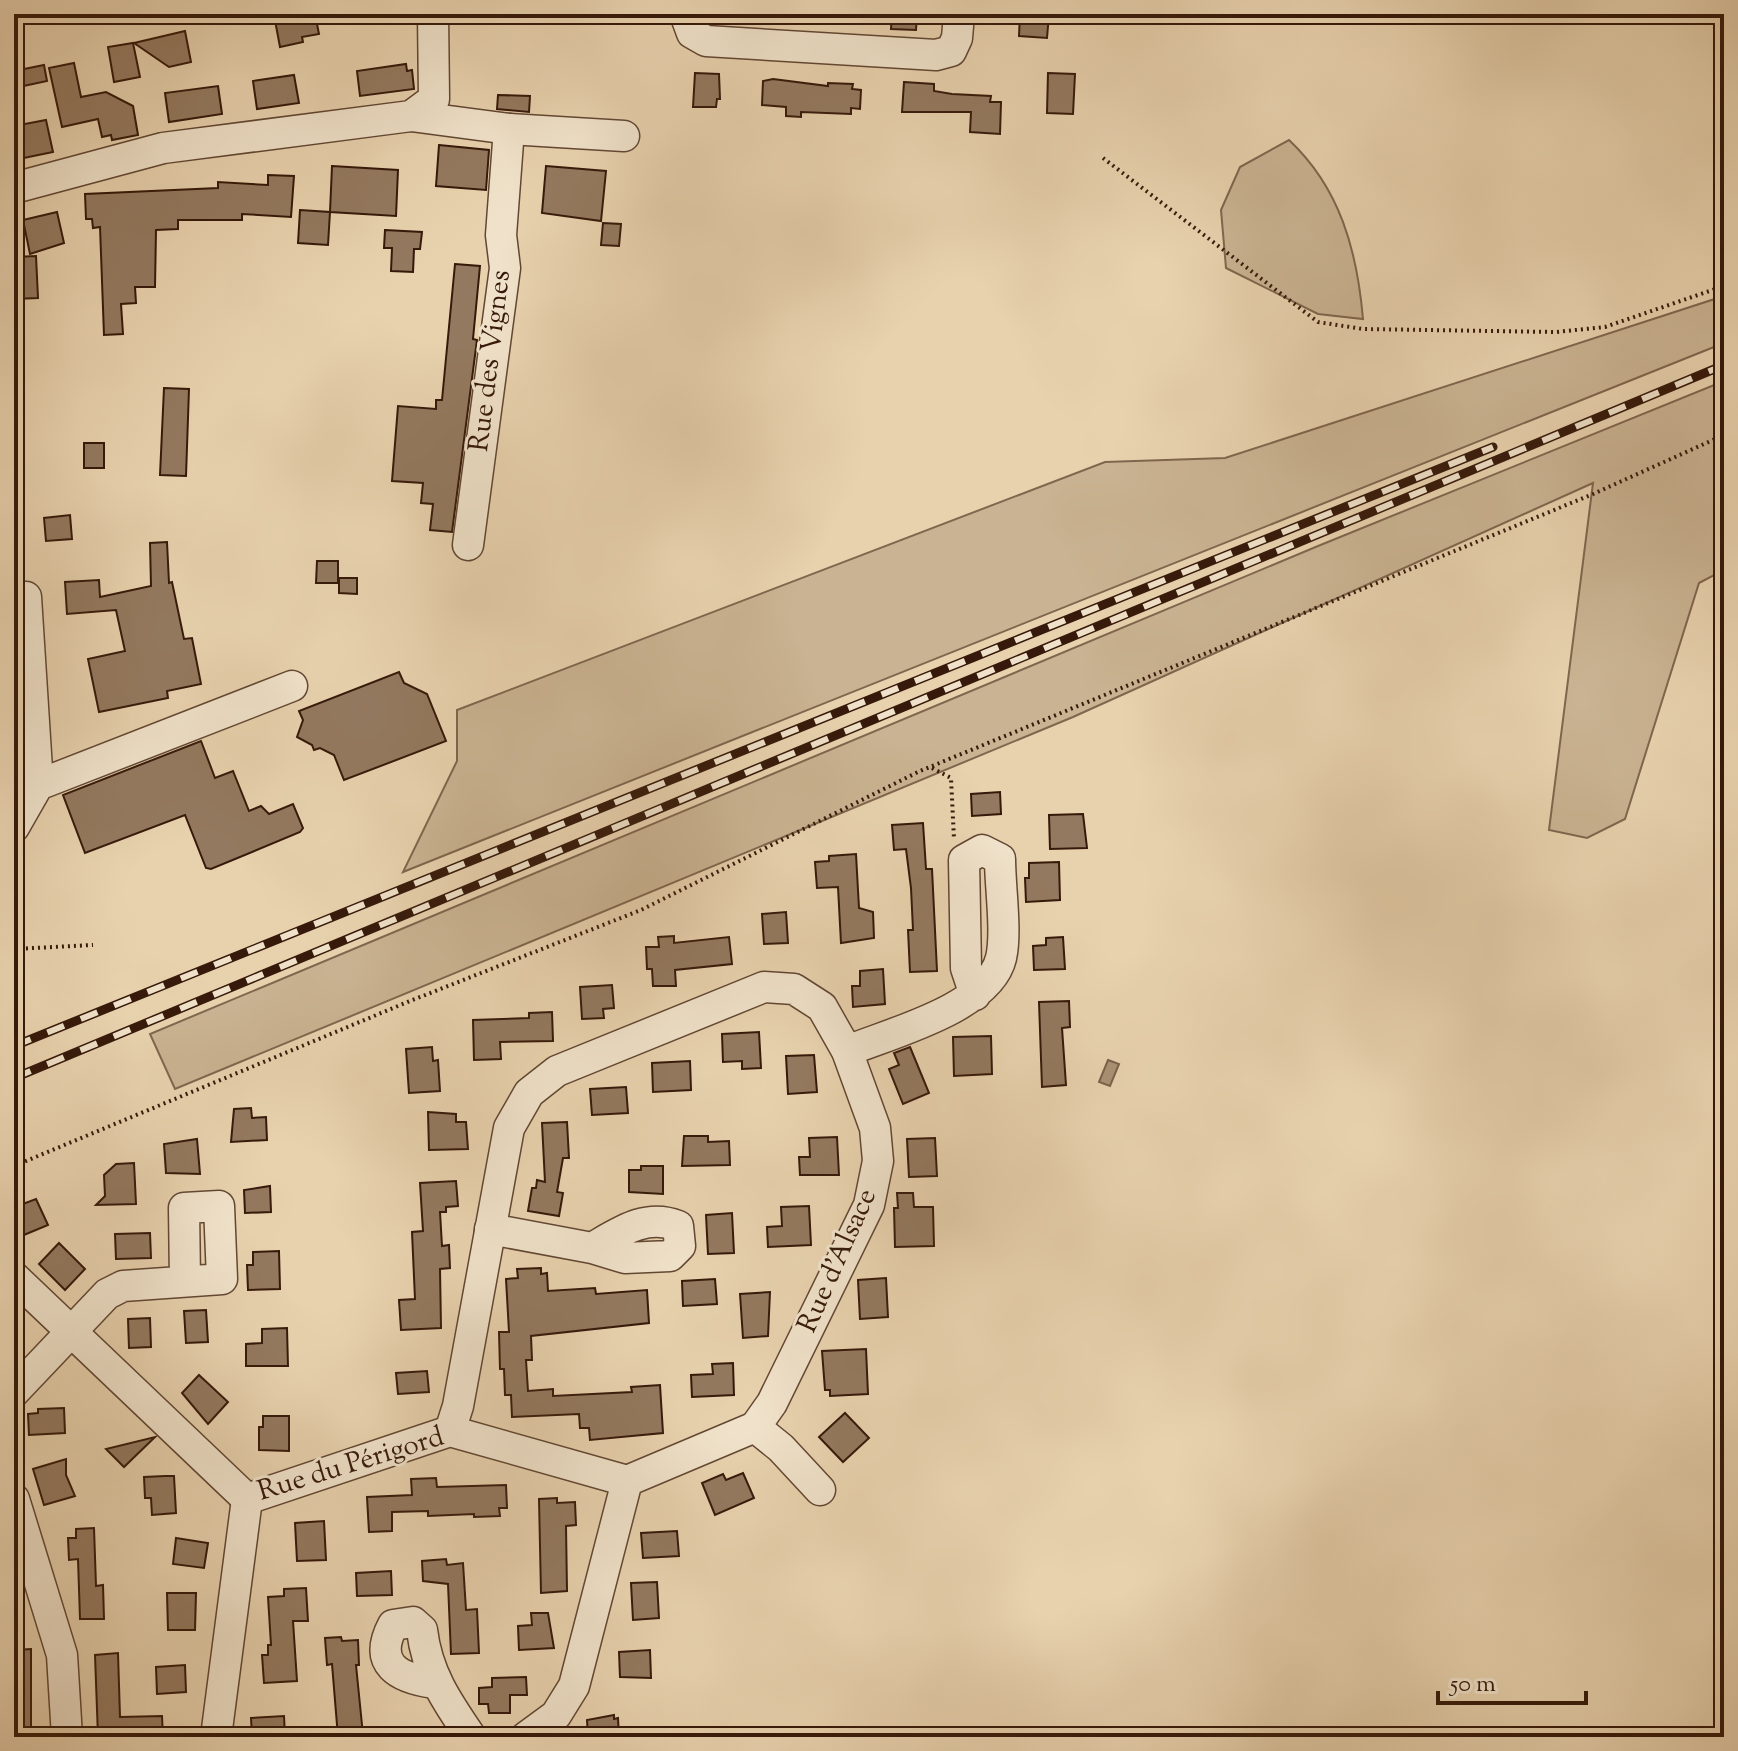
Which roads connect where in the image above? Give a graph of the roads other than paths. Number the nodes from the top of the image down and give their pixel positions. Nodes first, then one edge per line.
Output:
1 (433, 14) edge
2 (685, 14) edge
3 (959, 14) edge
4 (411, 116) junction
5 (509, 129) junction
6 (624, 136) dead end
7 (14, 188) edge
8 (468, 545) dead end
9 (14, 597) edge
10 (292, 686) dead end
11 (38, 785) junction
12 (14, 827) edge
13 (964, 860) road end
14 (847, 1051) junction
15 (490, 1229) junction
16 (592, 1248) dead end
17 (14, 1277) edge
18 (185, 1281) dead end
19 (70, 1332) junction
20 (14, 1392) edge
21 (755, 1427) junction
22 (450, 1431) junction
23 (627, 1481) junction
24 (820, 1490) dead end
25 (14, 1499) edge
26 (247, 1499) junction
27 (20, 1542) edge
28 (434, 1683) dead end
29 (67, 1737) edge
30 (216, 1737) edge
31 (471, 1737) edge
32 (526, 1737) edge

1 - 4 street
2 - 3 street
4 - 5 street
4 - 7 street
5 - 6 street
5 - 8 street, Rue des Vignes
9 - 11 street
10 - 11 street
11 - 12 street
13 - 14 street
14 - 15 street, Rue d'Alsace
14 - 21 street, Rue d'Alsace
15 - 16 street
15 - 22 street, Rue d'Alsace
17 - 19 street, Rue du Périgord
18 - 19 street
19 - 20 street
19 - 26 street, Rue du Périgord
21 - 23 street
21 - 24 street
22 - 23 street, Rue du Périgord
22 - 26 street, Rue du Périgord
23 - 32 street
25 - 27 street
26 - 30 street
27 - 29 street
28 - 31 street

